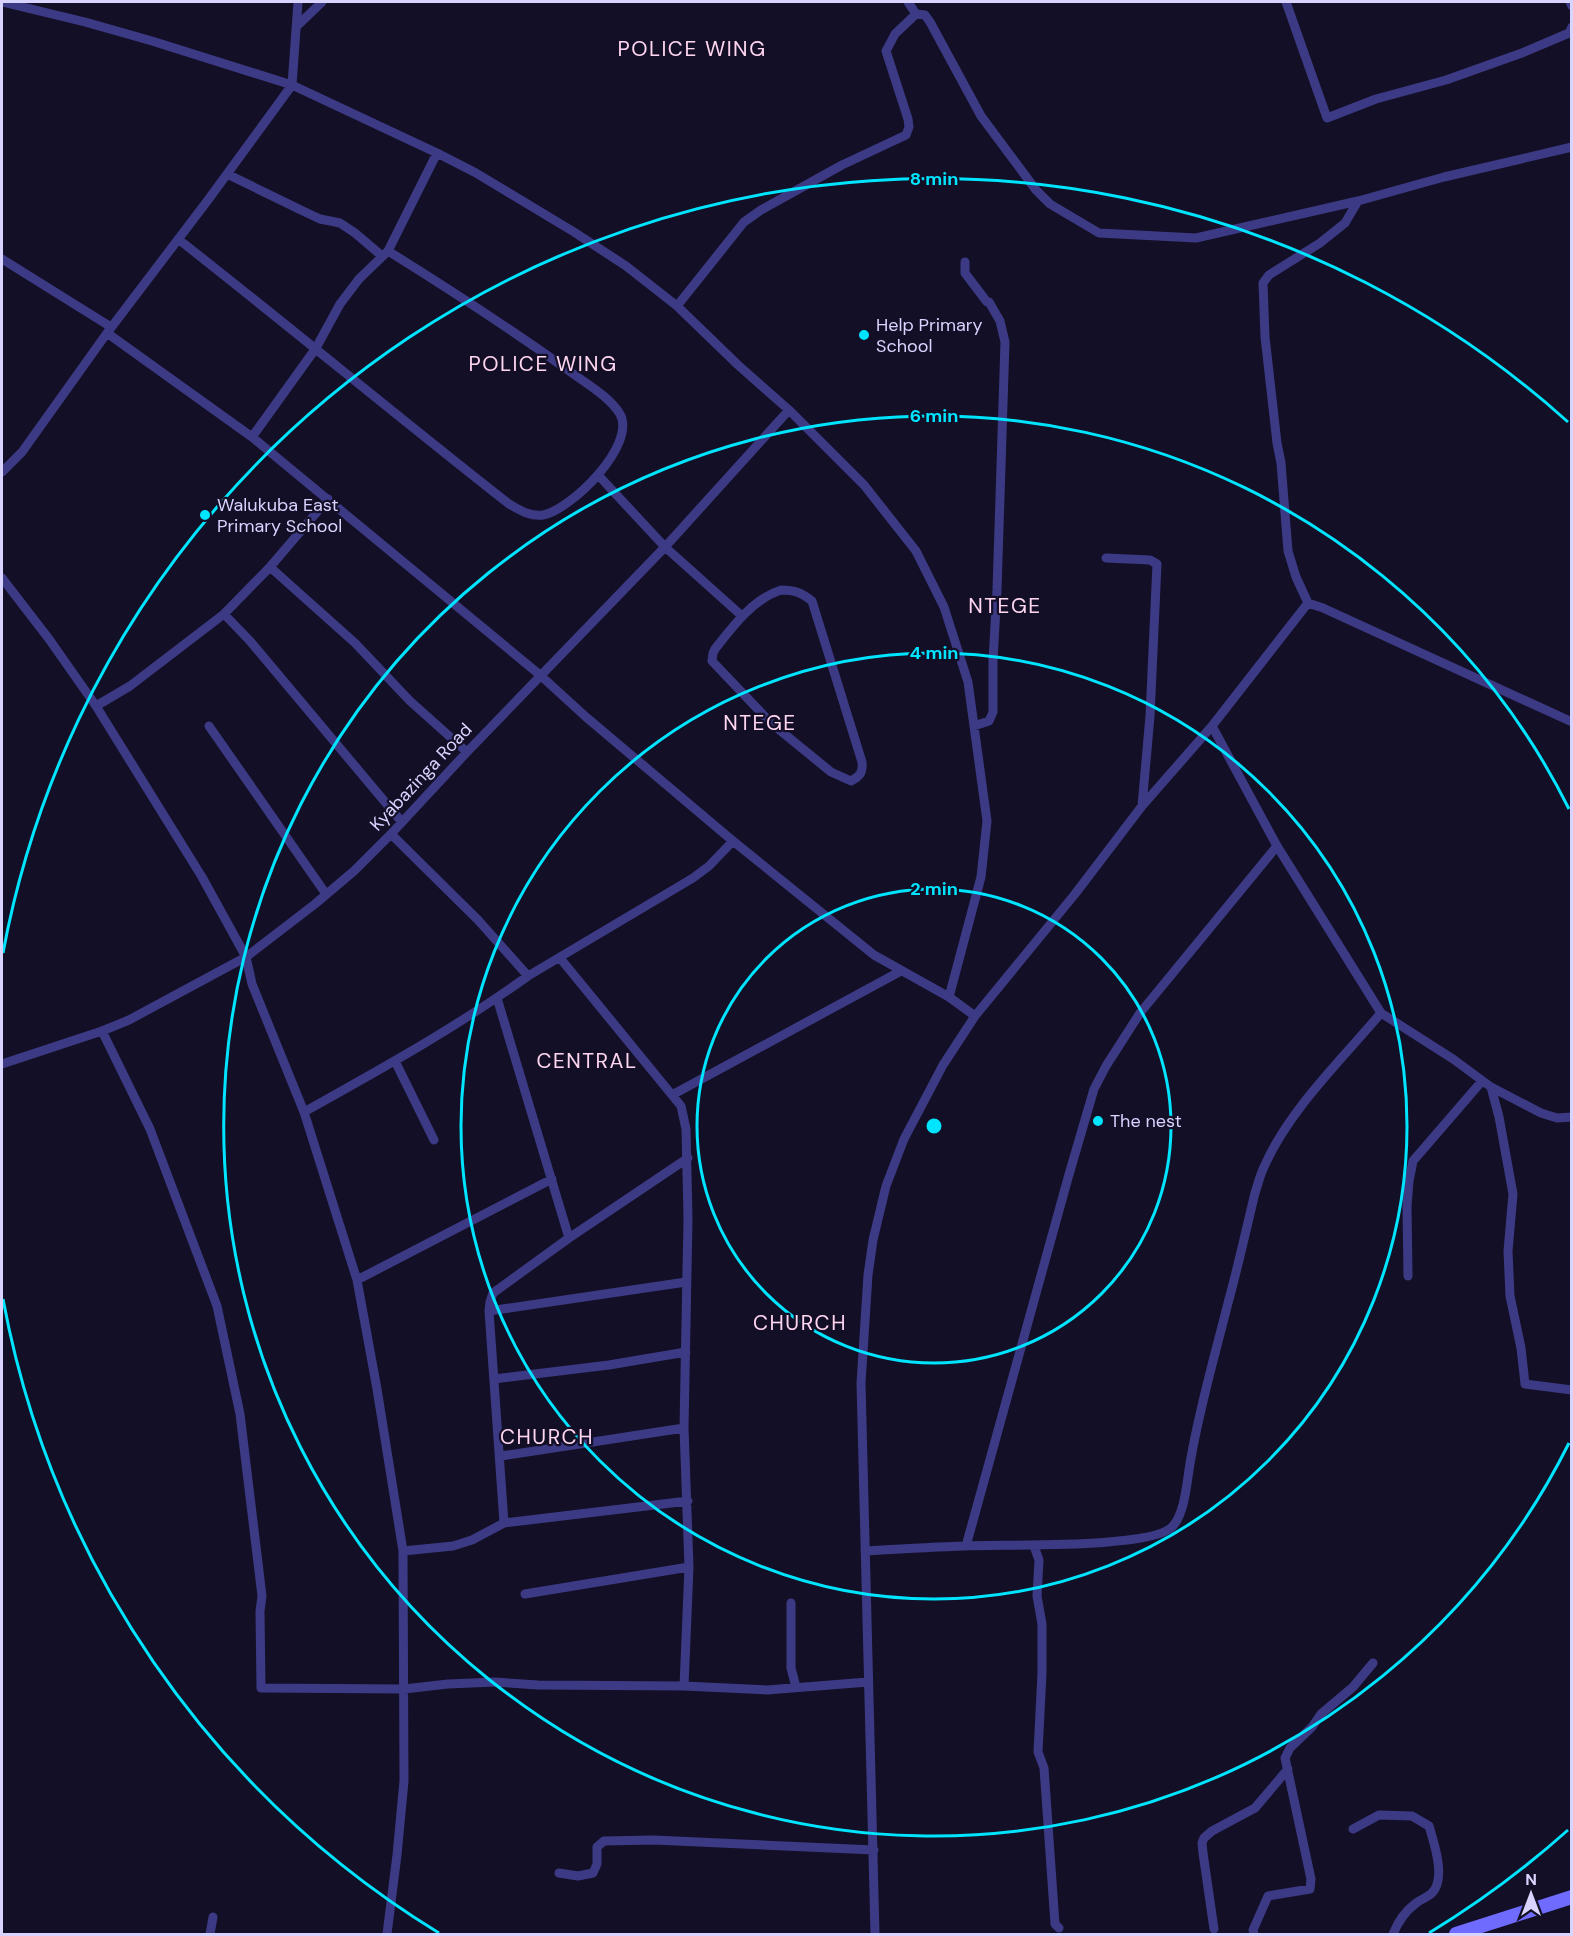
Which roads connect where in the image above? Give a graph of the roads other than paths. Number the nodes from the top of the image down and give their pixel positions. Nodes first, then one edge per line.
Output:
1 (2, 2) edge
2 (298, 2) edge
3 (322, 2) edge
4 (908, 2) edge
5 (1286, 2) edge
6 (1570, 2) edge
7 (1572, 6) edge
8 (916, 15) junction
9 (298, 25) junction
10 (1572, 27) edge
11 (292, 86) junction
12 (1572, 147) edge
13 (437, 153) junction
14 (227, 174) junction
15 (1358, 201) junction
16 (178, 238) junction
17 (385, 254) junction
18 (2, 259) edge
19 (965, 262) dead end
20 (677, 306) junction
21 (109, 330) junction
22 (316, 348) junction
23 (789, 410) junction
24 (252, 437) junction
25 (2, 472) edge
26 (599, 476) junction
27 (328, 499) junction
28 (665, 547) junction
29 (1106, 558) dead end
30 (270, 567) junction
31 (2, 578) edge
32 (1308, 603) junction
33 (224, 614) junction
34 (742, 616) junction
35 (540, 675) junction
36 (96, 706) junction
37 (1572, 722) edge
38 (209, 726) dead end
39 (974, 726) junction
40 (1212, 726) junction
41 (467, 752) junction
42 (1142, 806) junction
43 (401, 821) junction
44 (391, 834) junction
45 (733, 842) junction
46 (1277, 846) junction
47 (326, 894) junction
48 (246, 957) junction
49 (560, 958) junction
50 (901, 971) junction
51 (528, 976) junction
52 (949, 997) junction
53 (497, 998) junction
54 (1381, 1012) junction
55 (975, 1016) junction
56 (102, 1031) junction
57 (395, 1061) junction
58 (2, 1064) edge
59 (1482, 1081) junction
60 (1491, 1087) junction
61 (672, 1095) junction
62 (304, 1112) junction
63 (1572, 1117) edge
64 (434, 1140) dead end
65 (688, 1158) junction
66 (552, 1179) junction
67 (569, 1238) junction
68 (1408, 1276) dead end
69 (357, 1280) junction
70 (686, 1282) junction
71 (489, 1311) junction
72 (686, 1352) junction
73 (494, 1379) junction
74 (1572, 1390) edge
75 (684, 1428) junction
76 (501, 1456) junction
77 (688, 1501) junction
78 (504, 1522) junction
79 (966, 1546) junction
80 (1034, 1546) junction
81 (403, 1551) junction
82 (865, 1551) junction
83 (689, 1566) junction
84 (525, 1594) dead end
85 (791, 1604) dead end
86 (1373, 1664) dead end
87 (868, 1682) junction
88 (684, 1686) junction
89 (796, 1687) junction
90 (404, 1689) junction
91 (1288, 1769) junction
92 (1353, 1829) dead end
93 (874, 1850) junction
94 (558, 1873) dead end
95 (1572, 1897) edge
96 (213, 1917) dead end
97 (1059, 1928) dead end
98 (1214, 1929) dead end
99 (210, 1935) edge
100 (387, 1935) edge
101 (875, 1935) edge
102 (1254, 1935) edge
103 (1393, 1935) edge
104 (1456, 1935) edge

1 - 11 street
2 - 9 street
3 - 9 street
4 - 8 street
5 - 10 street
6 - 7 street
8 - 15 street
8 - 20 street
9 - 11 street
11 - 13 street
11 - 14 street
12 - 15 street
13 - 17 street
13 - 20 street
14 - 16 street
14 - 17 street
15 - 32 street
16 - 21 street
16 - 22 street
17 - 22 street
17 - 26 street
18 - 21 street
19 - 39 street
20 - 23 street
21 - 24 street
21 - 25 street
22 - 24 street
22 - 26 street
23 - 28 street, Kyabazinga Road
23 - 39 street
24 - 27 street
26 - 28 street
27 - 30 street
27 - 35 street
28 - 34 street
28 - 35 street, Kyabazinga Road
29 - 42 street
30 - 33 street
30 - 41 street
31 - 36 street
32 - 37 street
32 - 40 street
33 - 36 street
33 - 43 street
34 - 34 street
35 - 41 street, Kyabazinga Road
35 - 45 street
36 - 48 street
38 - 47 street
39 - 52 street
40 - 42 street
40 - 46 street
41 - 43 street, Kyabazinga Road
42 - 55 street
43 - 44 street, Kyabazinga Road
44 - 47 street, Kyabazinga Road
44 - 51 street
45 - 49 street
45 - 50 street
46 - 54 street
46 - 79 street
47 - 48 street, Kyabazinga Road
48 - 56 street, Kyabazinga Road
48 - 62 street
49 - 51 street
49 - 61 street
50 - 52 street
50 - 61 street
51 - 53 street
52 - 55 street
53 - 57 street
53 - 66 street
54 - 59 street
54 - 80 street
55 - 82 street
56 - 58 street, Kyabazinga Road
56 - 90 street
57 - 62 street
57 - 64 street
59 - 60 street
59 - 68 street
60 - 63 street
60 - 74 street
61 - 65 street
62 - 69 street
65 - 67 street
65 - 70 street
66 - 67 street
66 - 69 street
67 - 71 street
69 - 81 street
70 - 71 street
70 - 72 street
71 - 73 street
72 - 73 street
72 - 75 street
73 - 76 street
75 - 76 street
75 - 77 street
76 - 78 street
77 - 78 street
77 - 83 street
78 - 81 street
79 - 80 street
79 - 82 street
80 - 97 street
81 - 90 street
82 - 87 street
83 - 84 street
83 - 88 street
85 - 89 street
86 - 91 street
87 - 89 street
87 - 93 street
88 - 89 street
88 - 90 street
90 - 100 street
91 - 98 street
91 - 102 street
92 - 103 street
93 - 94 street
93 - 101 street
95 - 104 street
96 - 99 street

